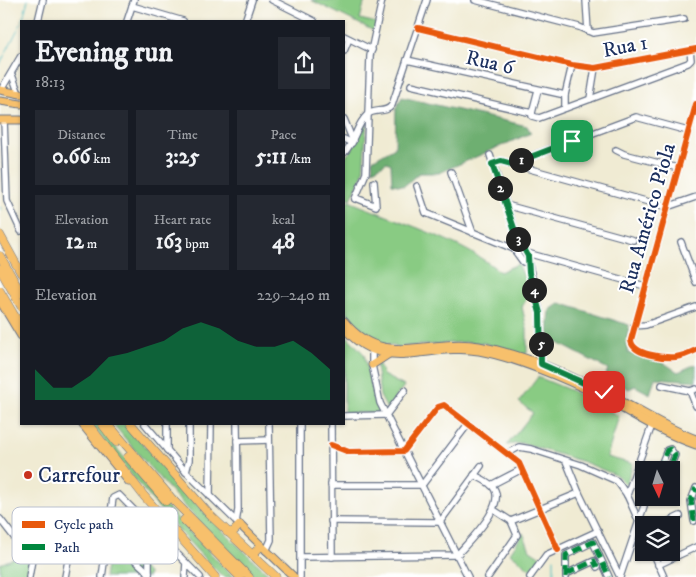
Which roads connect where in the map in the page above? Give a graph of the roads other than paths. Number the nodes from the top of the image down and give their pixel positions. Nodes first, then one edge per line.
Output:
1 (43, 0) edge
2 (252, 0) edge
3 (272, 0) edge
4 (382, 0) edge
5 (427, 0) edge
6 (475, 0) edge
7 (586, 0) edge
8 (133, 3) edge
9 (684, 19) dead end
10 (38, 20) edge
11 (127, 20) edge
12 (180, 20) edge
13 (245, 20) edge
14 (312, 20) edge
15 (418, 28) junction
16 (588, 31) junction
17 (346, 38) edge
18 (372, 50) junction
19 (693, 50) edge
20 (20, 58) edge
21 (407, 60) junction
22 (572, 65) junction
23 (595, 68) junction
24 (12, 74) junction
25 (411, 85) dead end
26 (0, 90) edge
27 (538, 90) junction
28 (20, 94) edge
29 (565, 95) junction
30 (590, 99) junction
31 (0, 100) edge
32 (20, 104) edge
33 (696, 104) edge
34 (565, 108) junction
35 (369, 112) junction
36 (532, 113) junction
37 (2, 120) edge
38 (20, 120) edge
39 (345, 122) edge
40 (688, 131) junction
41 (345, 139) edge
42 (352, 142) junction
43 (616, 150) dead end
44 (345, 151) edge
45 (490, 155) dead end
46 (492, 164) junction
47 (512, 164) junction
48 (678, 168) junction
49 (452, 172) dead end
50 (374, 182) dead end
51 (417, 186) dead end
52 (696, 197) edge
53 (506, 205) junction
54 (667, 207) junction
55 (20, 229) edge
56 (474, 233) junction
57 (516, 234) junction
58 (0, 235) edge
59 (633, 240) dead end
60 (681, 242) dead end
61 (515, 248) junction
62 (0, 256) edge
63 (526, 257) junction
64 (0, 269) edge
65 (20, 271) edge
66 (696, 282) edge
67 (645, 286) junction
68 (0, 291) edge
69 (20, 291) edge
70 (0, 301) edge
71 (20, 304) edge
72 (696, 306) edge
73 (20, 325) edge
74 (345, 325) edge
75 (634, 326) junction
76 (20, 334) edge
77 (371, 348) junction
78 (696, 350) edge
79 (390, 354) junction
80 (541, 364) junction
81 (372, 365) junction
82 (534, 369) junction
83 (662, 384) dead end
84 (405, 390) dead end
85 (693, 390) edge
86 (624, 402) junction
87 (612, 403) junction
88 (696, 406) edge
89 (386, 415) junction
90 (345, 416) edge
91 (468, 424) junction
92 (83, 425) edge
93 (89, 425) edge
94 (103, 425) edge
95 (109, 425) edge
96 (132, 425) edge
97 (146, 425) edge
98 (167, 425) edge
99 (189, 425) edge
100 (211, 425) edge
101 (237, 425) edge
102 (269, 425) edge
103 (300, 425) edge
104 (331, 425) edge
105 (652, 425) junction
106 (696, 439) edge
107 (237, 440) junction
108 (268, 440) junction
109 (332, 445) junction
110 (696, 445) edge
111 (167, 450) junction
112 (404, 451) junction
113 (508, 453) junction
114 (566, 461) junction
115 (664, 461) edge
116 (672, 461) edge
117 (481, 466) dead end
118 (522, 469) junction
119 (186, 472) junction
120 (474, 476) junction
121 (331, 485) junction
122 (422, 485) junction
123 (491, 485) junction
124 (696, 488) edge
125 (579, 493) junction
126 (627, 495) junction
127 (144, 496) junction
128 (210, 496) junction
129 (644, 506) dead end
130 (113, 507) edge
131 (131, 507) edge
132 (154, 507) edge
133 (172, 507) edge
134 (539, 509) junction
135 (494, 510) junction
136 (178, 513) edge
137 (636, 516) edge
138 (640, 516) edge
139 (0, 519) edge
140 (694, 520) dead end
141 (331, 521) junction
142 (511, 521) junction
143 (440, 522) junction
144 (238, 524) junction
145 (598, 531) junction
146 (227, 532) junction
147 (635, 532) edge
148 (12, 534) edge
149 (178, 534) edge
150 (633, 538) joint
151 (183, 540) junction
152 (696, 546) edge
153 (264, 549) junction
154 (558, 550) junction
155 (178, 555) edge
156 (252, 555) junction
157 (457, 555) junction
158 (332, 557) junction
159 (301, 558) junction
160 (656, 561) edge
161 (186, 563) junction
162 (30, 564) edge
163 (67, 564) edge
164 (104, 564) edge
165 (138, 564) edge
166 (658, 564) junction
167 (597, 567) dead end
168 (149, 575) edge
169 (566, 575) edge
170 (29, 577) edge
171 (65, 577) edge
172 (102, 577) edge
173 (185, 577) edge
174 (200, 577) edge
175 (215, 577) edge
176 (220, 577) edge
177 (240, 577) edge
178 (248, 577) edge
179 (276, 577) edge
180 (294, 577) edge
181 (300, 577) edge
182 (468, 577) edge
183 (488, 577) edge
184 (530, 577) edge
185 (609, 577) edge
186 (620, 577) edge
187 (664, 577) edge

1 - 10 street
2 - 13 street
3 - 14 street
4 - 18 street
5 - 15 street
6 - 16 street
7 - 16 street
8 - 11 street
8 - 12 street
9 - 16 street
15 - 21 street
15 - 22 street, Rua 1
17 - 18 street
18 - 35 street
19 - 23 street, Rua 1
19 - 30 street
20 - 24 street
21 - 27 street, Rua 6
21 - 35 street
22 - 23 street, Rua 1
22 - 29 street
23 - 30 street
24 - 26 street
24 - 28 street
25 - 36 street
26 - 28 main road
27 - 29 street, Rua 6
27 - 36 street
29 - 34 street
30 - 34 street
31 - 32 main road
33 - 40 street, Rua Américo Piola
34 - 36 street
35 - 42 street
35 - 50 street
37 - 38 main road
37 - 55 street
39 - 42 street
40 - 47 street
40 - 48 street, Rua Américo Piola
41 - 42 street
42 - 44 street
43 - 48 street
45 - 46 street
46 - 47 street
46 - 53 street
47 - 54 street
48 - 54 street, Rua Américo Piola
49 - 56 street
51 - 56 street
52 - 54 street
53 - 57 street
53 - 59 street
54 - 67 street, Rua Américo Piola
56 - 61 street
57 - 61 street
57 - 63 street
58 - 65 highway
60 - 66 street
61 - 63 street
61 - 63 street
62 - 69 highway
63 - 67 street
63 - 80 street
64 - 71 highway
67 - 75 street, Rua Américo Piola
68 - 73 highway
70 - 76 main road
72 - 75 street
74 - 77 main road
75 - 78 street, Rua Américo Piola
77 - 79 main road
77 - 80 main road
77 - 81 street
79 - 81 main road
79 - 82 main road
80 - 82 main road
80 - 86 main road
81 - 89 street
82 - 87 main road
83 - 85 street
84 - 89 street
85 - 88 street
86 - 87 main road
86 - 106 main road
87 - 105 main road
89 - 90 street
89 - 112 street
91 - 112 street
91 - 113 street
91 - 122 street
92 - 127 main road
93 - 127 highway
94 - 133 highway
95 - 178 highway
96 - 146 highway
97 - 111 street
98 - 111 street
99 - 119 street
100 - 128 street
101 - 107 street
102 - 108 street
103 - 159 street
104 - 109 street
105 - 110 main road
105 - 126 street
107 - 108 street
107 - 144 street
108 - 153 street
109 - 112 street
109 - 121 street
111 - 119 street
112 - 122 street
113 - 114 street
113 - 118 street
114 - 125 street
114 - 126 street
115 - 116 street
117 - 120 street
118 - 123 street
118 - 134 street
119 - 128 street
120 - 123 street
120 - 143 street
121 - 122 street
121 - 141 street
122 - 143 street
123 - 135 street
124 - 140 street
125 - 134 street
125 - 145 street
126 - 137 street
127 - 132 highway
128 - 144 street
129 - 138 street
130 - 131 street
134 - 142 street
134 - 154 street
135 - 142 street
135 - 157 street
136 - 177 highway
139 - 148 street
141 - 143 street
141 - 158 street
142 - 183 street
143 - 157 street
144 - 146 highway
144 - 153 main road
145 - 154 street
145 - 186 street
146 - 156 highway
147 - 150 street
149 - 151 highway
150 - 186 street
151 - 175 highway
151 - 176 highway
152 - 166 street
153 - 156 highway
153 - 180 main road
154 - 184 street
155 - 161 street
156 - 179 highway
157 - 158 street
157 - 182 street
158 - 159 street
159 - 181 street
160 - 166 street
161 - 173 street
161 - 174 street
162 - 170 street
163 - 171 street
164 - 172 street
165 - 168 street
166 - 187 street
167 - 169 street
169 - 185 street

